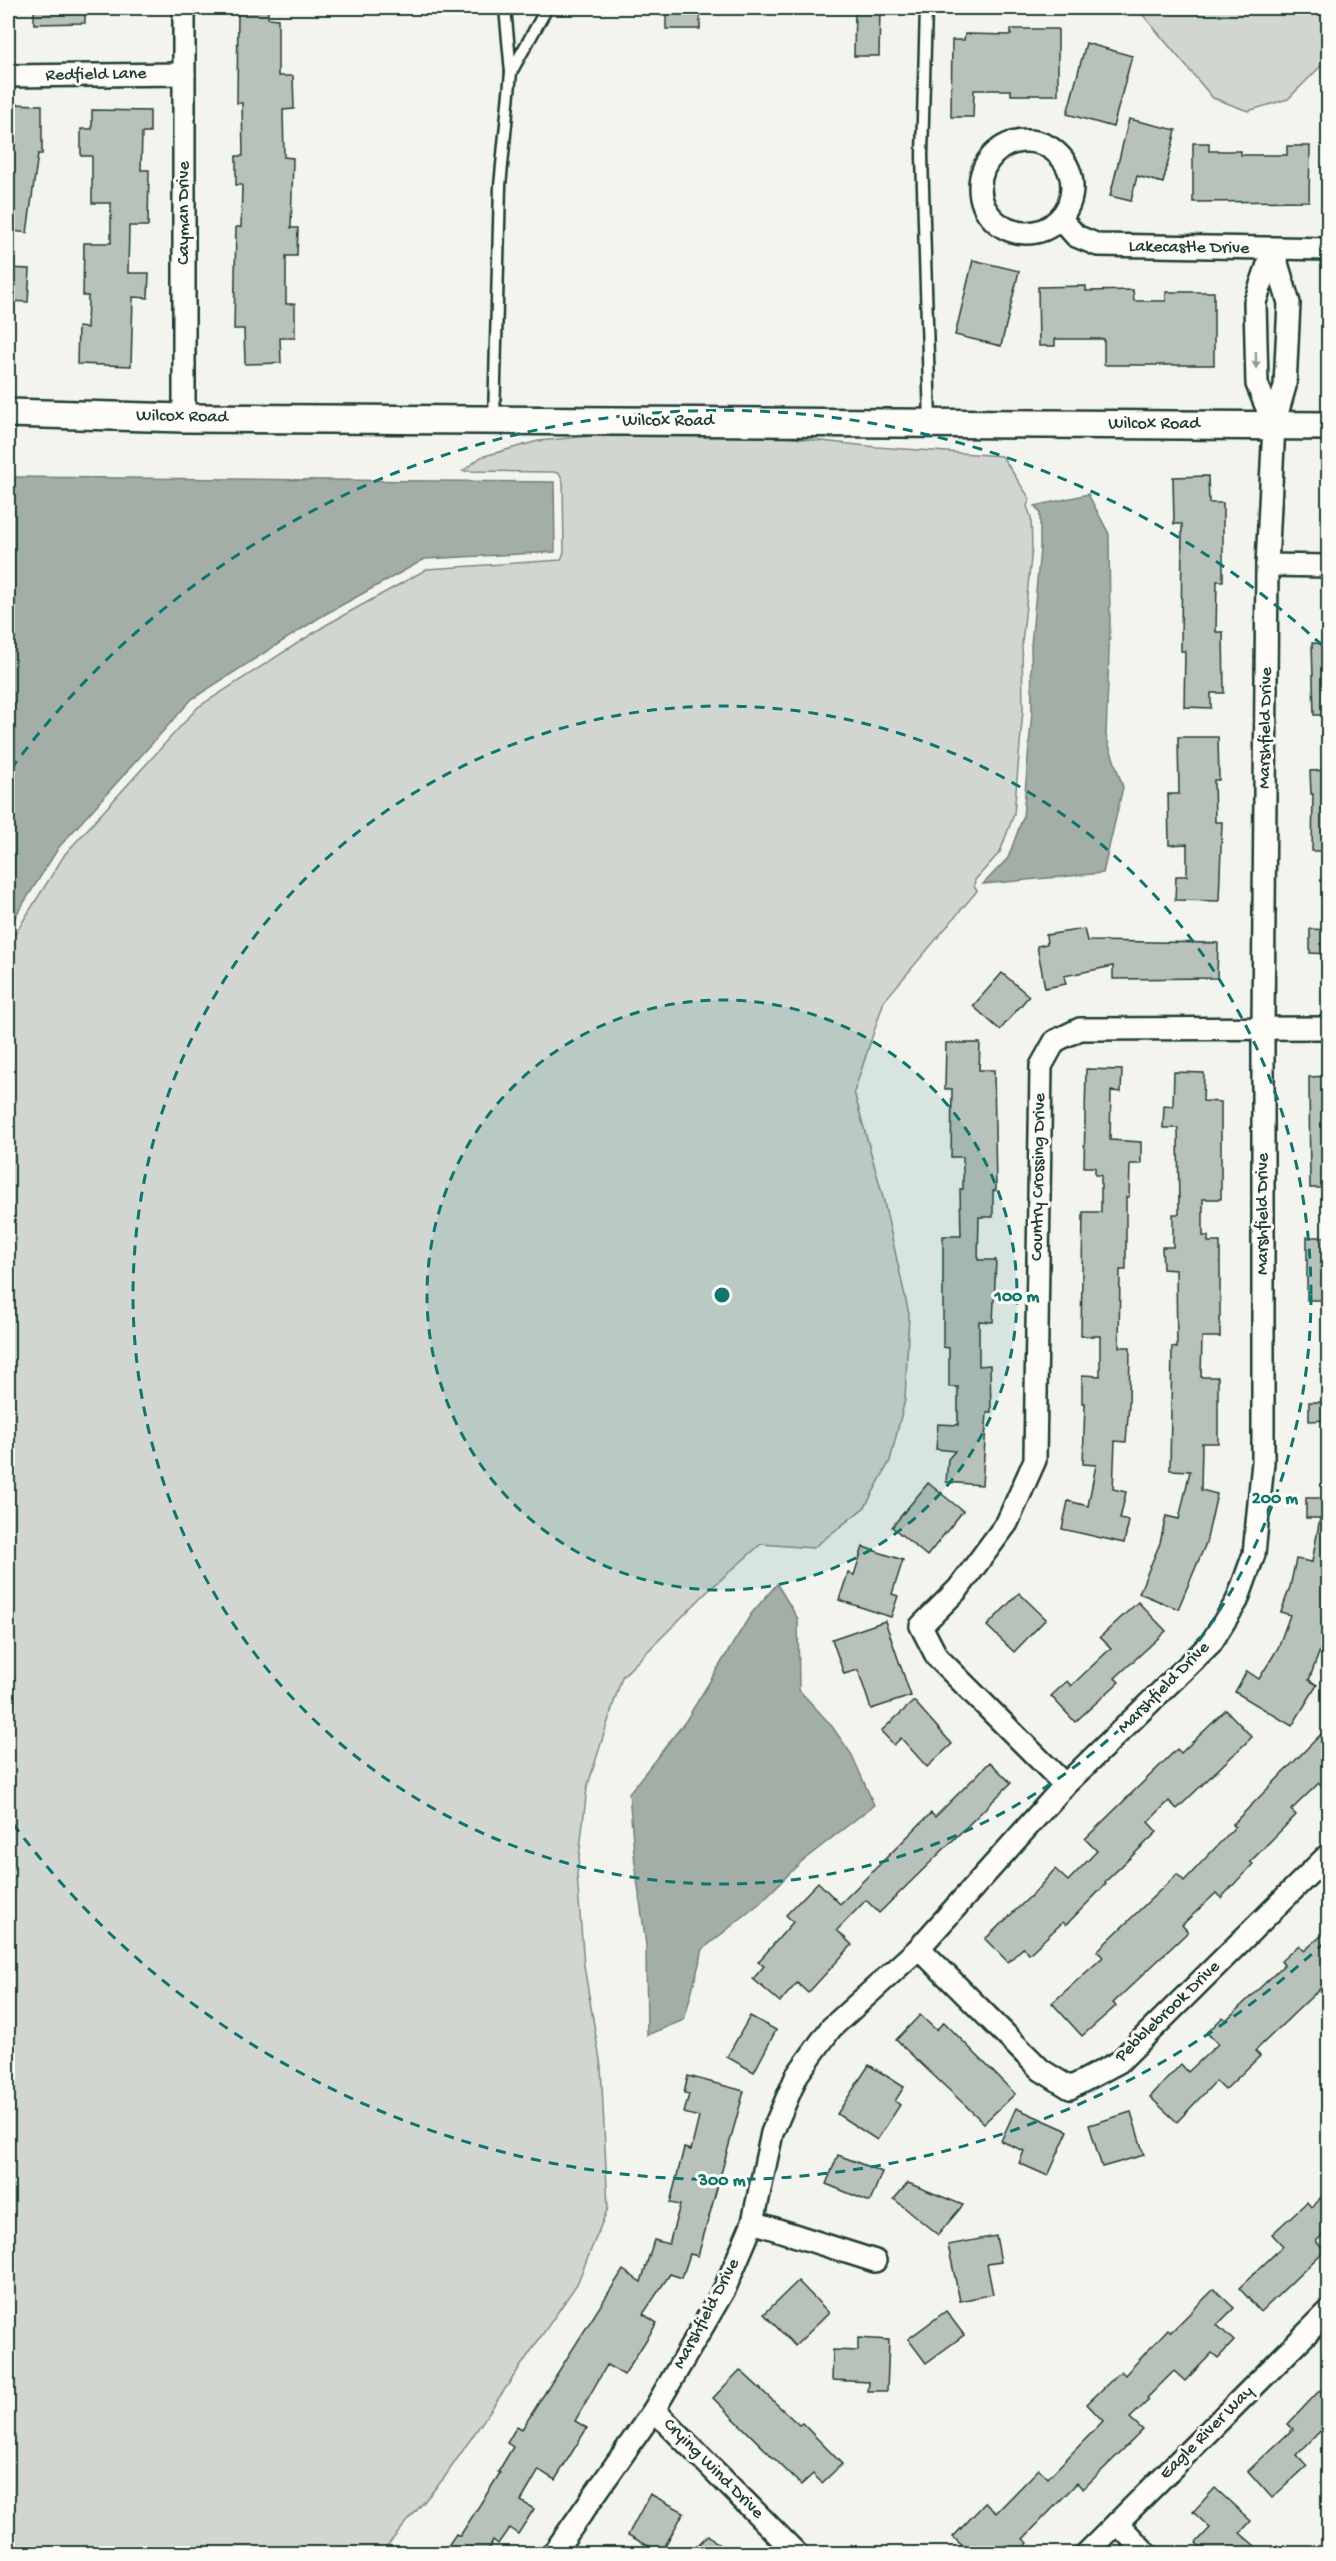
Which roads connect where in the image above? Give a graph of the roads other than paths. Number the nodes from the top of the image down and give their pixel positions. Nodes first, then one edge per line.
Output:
1 (184, 8) edge
2 (505, 8) edge
3 (547, 8) edge
4 (926, 8) edge
5 (511, 72) junction
6 (184, 74) junction
7 (8, 76) edge
8 (1060, 218) junction
9 (1329, 249) edge
10 (1273, 250) junction
11 (8, 413) edge
12 (184, 418) junction
13 (494, 420) junction
14 (930, 423) junction
15 (1274, 425) junction
16 (1329, 426) edge
17 (1268, 565) junction
18 (1329, 566) edge
19 (1263, 1028) junction
20 (1329, 1028) edge
21 (1065, 1785) junction
22 (1329, 1855) edge
23 (919, 1948) junction
24 (753, 2222) junction
25 (875, 2261) dead end
26 (1329, 2312) edge
27 (654, 2410) junction
28 (1117, 2523) junction
29 (553, 2553) edge
30 (797, 2553) edge
31 (1086, 2553) edge
32 (1147, 2553) edge

1 - 6 street, Cayman Drive
2 - 5 lane
3 - 5 lane
4 - 14 lane
5 - 13 lane
6 - 7 street, Redfield Lane
6 - 12 street, Cayman Drive
8 - 8 street
8 - 10 street, Lakecastle Drive
9 - 10 street, Lakecastle Drive
10 - 15 street, Marshfield Drive
10 -> 15 street, Marshfield Drive
11 - 12 street, Wilcox Road
12 - 13 street, Wilcox Road
13 - 14 street, Wilcox Road
14 - 15 street, Wilcox Road
15 - 16 street, Wilcox Road
15 - 17 street, Marshfield Drive
17 - 18 street
17 - 19 street, Marshfield Drive
19 - 20 street, Country Crossing Drive
19 - 21 street, Marshfield Drive
19 - 21 street, Country Crossing Drive
21 - 23 street, Marshfield Drive
22 - 23 street, Pebblebrook Drive
23 - 24 street, Marshfield Drive
24 - 25 street
24 - 27 street, Marshfield Drive
26 - 28 street, Eagle River Way
27 - 29 street, Marshfield Drive
27 - 30 street, Crying Wind Drive
28 - 31 street, Eagle River Way
28 - 32 street

